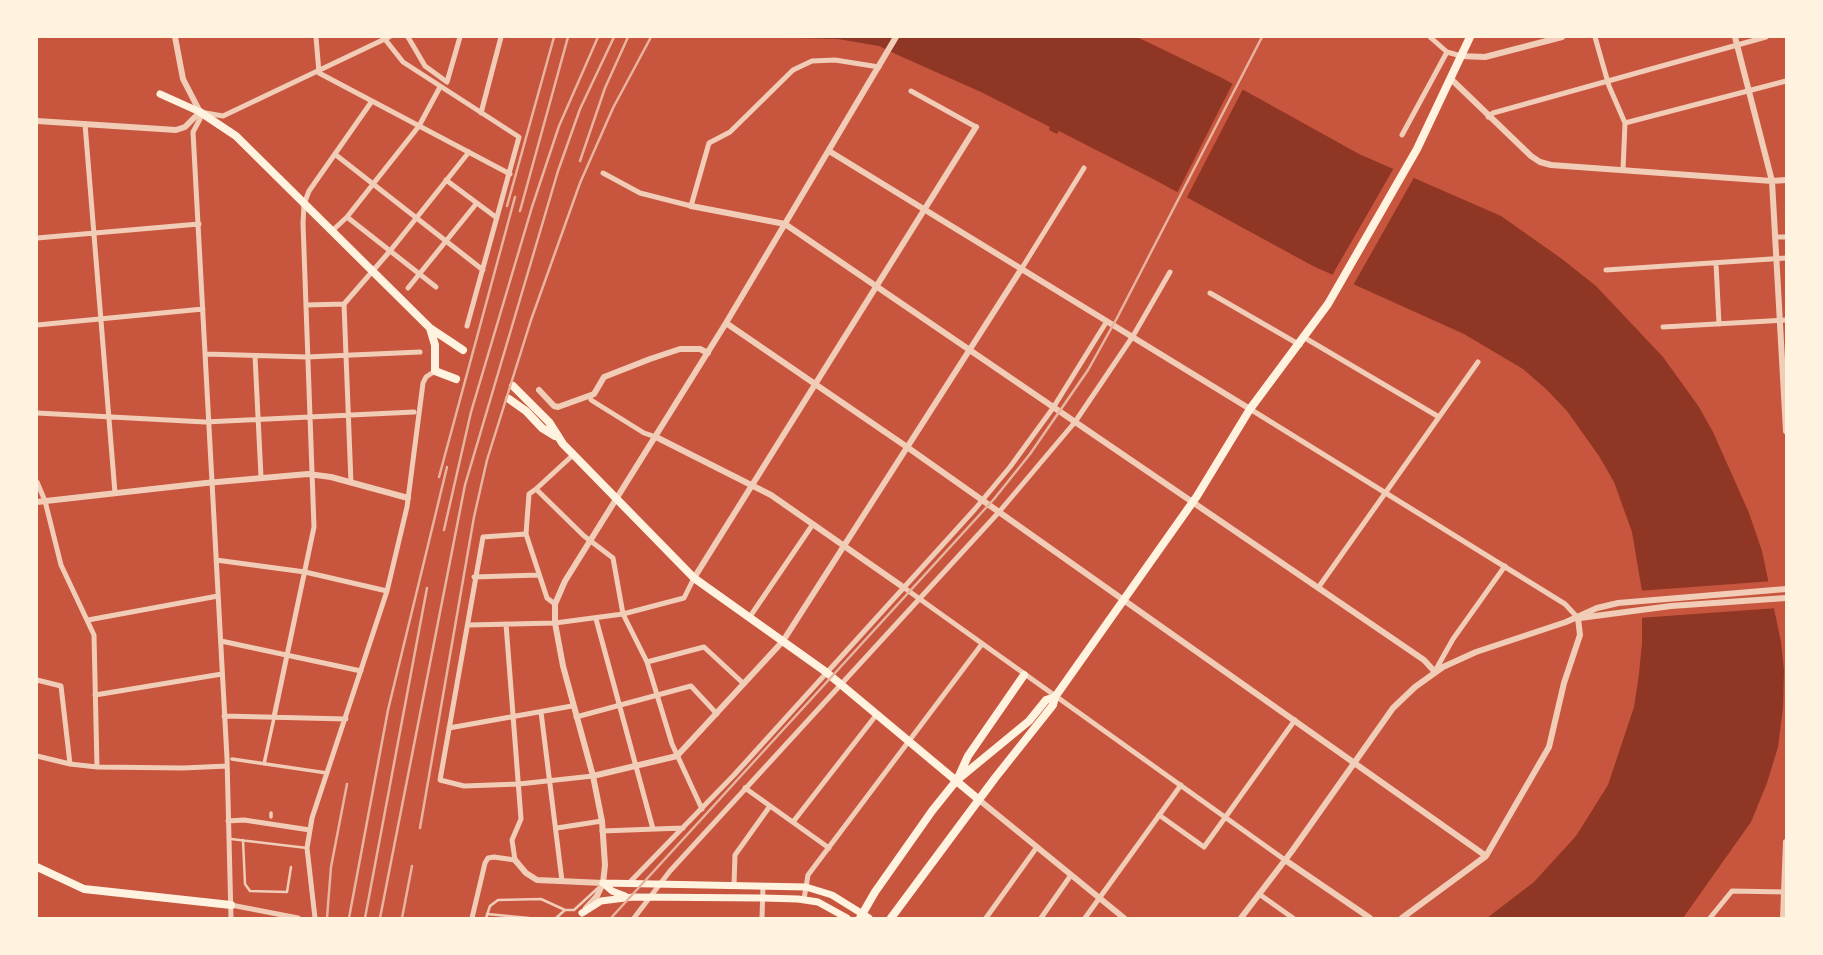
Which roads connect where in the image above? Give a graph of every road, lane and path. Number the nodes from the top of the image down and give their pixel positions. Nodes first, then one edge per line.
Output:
1 (175, 37) edge
2 (316, 37) edge
3 (385, 37) edge
4 (408, 37) edge
5 (460, 37) edge
6 (501, 37) edge
7 (896, 37) edge
8 (1430, 37) edge
9 (1470, 37) edge
10 (1562, 37) edge
11 (1595, 37) edge
12 (1735, 37) edge
13 (1766, 37) edge
14 (1554, 38) edge
15 (1737, 45) junction
16 (1447, 52) junction
17 (1461, 56) junction
18 (880, 64) junction
19 (319, 71) junction
20 (1451, 79) junction
21 (1608, 80) junction
22 (1786, 81) edge
23 (440, 87) junction
24 (911, 91) dead end
25 (1749, 92) junction
26 (160, 94) dead end
27 (372, 101) junction
28 (200, 112) junction
29 (481, 113) junction
30 (1489, 117) junction
31 (37, 121) edge
32 (1625, 123) junction
33 (85, 124) junction
34 (419, 126) junction
35 (976, 127) joint
36 (1402, 135) dead end
37 (829, 151) junction
38 (469, 152) junction
39 (335, 155) junction
40 (1084, 168) dead end
41 (1623, 170) junction
42 (603, 173) dead end
43 (510, 174) junction
44 (446, 180) junction
45 (1786, 180) edge
46 (1772, 181) junction
47 (373, 183) junction
48 (304, 204) junction
49 (476, 204) junction
50 (691, 206) junction
51 (925, 209) junction
52 (347, 217) junction
53 (416, 217) junction
54 (497, 218) junction
55 (199, 224) junction
56 (785, 225) junction
57 (332, 231) junction
58 (94, 233) junction
59 (1775, 237) junction
60 (1786, 237) edge
61 (37, 238) edge
62 (446, 240) junction
63 (390, 251) junction
64 (1786, 258) edge
65 (1777, 259) junction
66 (1716, 263) junction
67 (1022, 268) junction
68 (483, 270) junction
69 (1606, 270) dead end
70 (372, 271) junction
71 (1170, 272) dead end
72 (419, 274) junction
73 (436, 287) dead end
74 (408, 288) dead end
75 (876, 288) junction
76 (1210, 293) dead end
77 (344, 304) junction
78 (306, 305) junction
79 (203, 309) junction
80 (102, 319) junction
81 (1783, 320) edge
82 (1107, 321) junction
83 (726, 323) junction
84 (37, 324) edge
85 (1719, 324) junction
86 (467, 326) dead end
87 (1663, 327) dead end
88 (430, 328) junction
89 (1133, 337) junction
90 (1302, 342) junction
91 (463, 350) dead end
92 (969, 350) junction
93 (420, 352) dead end
94 (708, 352) junction
95 (205, 354) junction
96 (255, 356) junction
97 (346, 356) junction
98 (307, 358) junction
99 (1478, 362) dead end
100 (1784, 370) edge
101 (435, 371) junction
102 (456, 379) dead end
103 (816, 384) junction
104 (513, 386) dead end
105 (539, 390) dead end
106 (590, 396) junction
107 (509, 399) dead end
108 (1053, 408) junction
109 (1251, 409) junction
110 (414, 412) dead end
111 (37, 413) edge
112 (349, 415) junction
113 (310, 416) junction
114 (109, 417) junction
115 (1439, 417) junction
116 (258, 419) junction
117 (209, 421) junction
118 (1075, 422) junction
119 (1786, 422) edge
120 (1786, 431) edge
121 (557, 437) junction
122 (656, 437) junction
123 (907, 447) junction
124 (573, 454) junction
125 (313, 474) junction
126 (261, 477) junction
127 (37, 482) edge
128 (211, 482) junction
129 (351, 483) junction
130 (753, 486) junction
131 (536, 489) junction
132 (1386, 492) junction
133 (115, 493) junction
134 (408, 498) junction
135 (618, 499) junction
136 (983, 500) junction
137 (41, 501) edge
138 (1193, 502) junction
139 (999, 512) junction
140 (813, 524) junction
141 (526, 534) junction
142 (590, 541) junction
143 (845, 546) junction
144 (216, 560) junction
145 (1505, 566) junction
146 (305, 572) junction
147 (539, 575) junction
148 (474, 577) junction
149 (694, 578) junction
150 (904, 587) junction
151 (1318, 588) junction
152 (1783, 590) edge
153 (387, 591) junction
154 (218, 596) junction
155 (919, 598) junction
156 (1784, 598) edge
157 (1124, 600) junction
158 (555, 604) junction
159 (623, 614) junction
160 (749, 618) junction
161 (1578, 618) junction
162 (596, 619) junction
163 (88, 621) junction
164 (555, 623) junction
165 (506, 624) junction
166 (469, 625) junction
167 (220, 641) junction
168 (783, 641) junction
169 (982, 643) junction
170 (288, 656) junction
171 (647, 662) junction
172 (361, 671) junction
173 (826, 672) junction
174 (1435, 672) junction
175 (222, 674) junction
176 (1024, 675) junction
177 (37, 680) edge
178 (744, 684) junction
179 (841, 685) junction
180 (95, 695) junction
181 (658, 695) junction
182 (1055, 697) junction
183 (620, 705) junction
184 (572, 706) junction
185 (541, 712) junction
186 (717, 713) junction
187 (877, 714) junction
188 (224, 716) junction
189 (513, 716) junction
190 (274, 717) junction
191 (576, 717) junction
192 (346, 719) junction
193 (1295, 720) junction
194 (449, 728) junction
195 (909, 741) junction
196 (677, 756) junction
197 (37, 757) edge
198 (232, 758) dead end
199 (1355, 763) junction
200 (70, 764) junction
201 (264, 764) junction
202 (637, 765) junction
203 (227, 766) junction
204 (97, 767) junction
205 (327, 773) junction
206 (734, 775) junction
207 (593, 776) junction
208 (550, 781) junction
209 (956, 781) junction
210 (519, 784) junction
211 (1181, 785) junction
212 (746, 787) junction
213 (978, 799) junction
214 (770, 806) junction
215 (702, 809) junction
216 (1158, 815) junction
217 (1226, 818) junction
218 (228, 821) junction
219 (601, 821) junction
220 (793, 822) junction
221 (557, 828) junction
222 (683, 828) junction
223 (653, 829) junction
224 (310, 830) junction
225 (602, 831) junction
226 (229, 838) junction
227 (243, 840) junction
228 (1786, 842) edge
229 (1037, 847) junction
230 (307, 848) junction
231 (829, 848) junction
232 (1486, 856) junction
233 (515, 860) junction
234 (1285, 860) junction
235 (37, 867) edge
236 (291, 867) dead end
237 (1071, 875) junction
238 (562, 881) junction
239 (603, 883) junction
240 (629, 883) junction
241 (661, 884) junction
242 (734, 885) junction
243 (763, 886) junction
244 (806, 887) junction
245 (1785, 892) edge
246 (1259, 894) junction
247 (633, 897) junction
248 (652, 897) junction
249 (763, 898) junction
250 (1100, 898) junction
251 (804, 899) junction
252 (231, 905) junction
253 (565, 910) junction
254 (580, 915) edge
255 (487, 916) edge
256 (864, 917) edge
257 (1244, 917) edge
258 (231, 918) edge
259 (298, 918) edge
260 (315, 918) edge
261 (472, 918) edge
262 (529, 918) edge
263 (556, 918) edge
264 (634, 918) edge
265 (762, 918) edge
266 (847, 918) edge
267 (891, 918) edge
268 (986, 918) edge
269 (1041, 918) edge
270 (1086, 918) edge
271 (1124, 918) edge
272 (1293, 918) edge
273 (1370, 918) edge
274 (1402, 918) edge
275 (1710, 918) edge
276 (1783, 918) edge

1 - 28 street
2 - 19 street
3 - 19 street
3 - 23 street
4 - 5 street
6 - 29 street
7 - 18 street
8 - 16 street
9 - 17 main road
10 - 14 street
11 - 21 street
12 - 15 street
13 - 15 street
14 - 17 street
15 - 21 street
15 - 25 street
16 - 17 street
16 - 36 street
17 - 20 main road
18 - 37 street
18 - 50 street
19 - 27 street
19 - 28 street
20 - 30 street
20 - 90 main road
21 - 30 street
21 - 32 street
22 - 25 street
23 - 29 street
23 - 34 street
24 - 35 street
25 - 32 street
25 - 46 street
26 - 28 main road
27 - 34 street
27 - 39 street
28 - 33 street
28 - 48 main road
28 - 55 street
29 - 43 street
30 - 41 street
31 - 33 street
32 - 41 street
33 - 58 street
34 - 38 street
34 - 47 street
35 - 51 street
37 - 51 street
37 - 56 street
38 - 43 street
38 - 44 street
39 - 47 street
39 - 48 street
40 - 67 street
41 - 46 street
42 - 50 street
43 - 54 street
44 - 49 street
44 - 53 street
45 - 46 street
46 - 59 street
47 - 52 street
47 - 53 street
48 - 57 main road
48 - 78 street
49 - 54 street
49 - 62 street
50 - 56 street
51 - 67 street
51 - 75 street
52 - 57 street
52 - 63 street
53 - 62 street
53 - 63 street
54 - 68 street
55 - 58 street
55 - 79 street
56 - 75 street
56 - 83 street
57 - 70 main road
58 - 61 street
58 - 80 street
59 - 60 street
59 - 65 street
62 - 68 street
62 - 72 street
63 - 70 street
63 - 72 street
64 - 65 street
65 - 66 street
65 - 81 street
66 - 69 street
66 - 85 street
67 - 82 street
67 - 92 street
68 - 86 street
70 - 77 street
70 - 88 main road
71 - 89 street
72 - 73 street
72 - 74 street
75 - 92 street
75 - 103 street
76 - 90 street
77 - 78 street
77 - 97 street
78 - 98 street
79 - 80 street
79 - 95 street
80 - 84 street
80 - 114 street
81 - 85 street
81 - 100 street
82 - 89 street
82 - 108 street
83 - 94 street
83 - 103 street
85 - 87 street
88 - 91 main road
88 - 101 main road
89 - 109 street
89 - 118 street
90 - 109 main road
90 - 115 street
92 - 108 street
92 - 123 street
93 - 97 street
94 - 106 street
94 - 122 street
95 - 96 street
95 - 117 street
96 - 98 street
96 - 116 street
97 - 98 street
97 - 112 street
98 - 113 street
99 - 115 street
100 - 119 street
101 - 102 main road
101 - 134 street
103 - 123 street
103 - 130 street
104 - 121 main road
105 - 106 street
106 - 122 street
107 - 121 main road
108 - 118 street
108 - 136 street
109 - 132 street
109 - 138 main road
110 - 112 street
111 - 114 street
112 - 113 street
112 - 129 street
113 - 116 street
113 - 125 street
114 - 117 street
114 - 133 street
115 - 132 street
116 - 117 street
116 - 126 street
117 - 128 street
118 - 138 street
118 - 139 street
119 - 120 street
121 - 124 main road
122 - 130 street
122 - 135 street
123 - 136 street
123 - 143 street
124 - 131 street
124 - 135 main road
125 - 126 street
125 - 129 street
125 - 146 street
126 - 128 street
127 - 137 street
128 - 133 street
128 - 144 street
129 - 134 street
130 - 140 street
130 - 149 street
131 - 141 street
131 - 142 street
132 - 145 street
132 - 151 street
133 - 137 street
134 - 153 street
135 - 142 street
135 - 149 main road
136 - 139 street
136 - 150 street
137 - 163 street
138 - 151 street
138 - 157 main road
139 - 155 street
139 - 157 street
140 - 143 street
140 - 160 street
141 - 147 street
141 - 148 street
142 - 158 street
142 - 159 street
143 - 150 street
143 - 168 street
144 - 146 street
144 - 154 street
145 - 161 street
145 - 174 street
146 - 153 street
146 - 170 street
147 - 148 street
147 - 158 street
148 - 166 street
149 - 159 street
149 - 160 main road
150 - 155 street
150 - 173 street
151 - 174 street
152 - 161 street
153 - 172 street
154 - 163 street
154 - 167 street
155 - 169 street
155 - 179 street
156 - 161 street
157 - 182 main road
157 - 193 street
158 - 164 street
159 - 162 street
159 - 171 street
160 - 168 main road
161 - 174 street
161 - 232 street
162 - 164 street
162 - 183 street
163 - 180 street
164 - 165 street
164 - 184 street
165 - 166 street
165 - 189 street
166 - 194 street
167 - 170 street
167 - 175 street
168 - 173 main road
168 - 178 street
169 - 176 street
169 - 195 street
170 - 172 street
170 - 190 street
171 - 178 street
171 - 181 street
172 - 192 street
173 - 179 main road
173 - 206 street
174 - 199 street
175 - 180 street
175 - 188 street
176 - 182 street
176 - 209 main road
177 - 200 street
178 - 186 street
179 - 187 main road
179 - 212 street
180 - 204 street
181 - 183 street
181 - 186 street
181 - 196 street
182 - 209 main road
182 - 211 street
182 - 213 main road
183 - 191 street
183 - 202 street
184 - 185 street
184 - 191 street
185 - 189 street
185 - 208 street
186 - 196 street
187 - 195 main road
187 - 220 street
188 - 190 street
188 - 203 street
189 - 194 street
189 - 210 street
190 - 192 street
190 - 201 street
191 - 207 street
192 - 205 street
193 - 199 street
193 - 217 street
194 - 210 street
195 - 209 main road
195 - 231 street
196 - 202 street
196 - 215 street
197 - 200 street
198 - 201 street
199 - 232 street
199 - 234 street
200 - 204 street
201 - 205 street
202 - 207 street
202 - 223 street
203 - 204 street
203 - 218 street
205 - 224 street
206 - 212 street
206 - 215 street
207 - 208 street
207 - 219 street
208 - 210 street
208 - 221 street
209 - 213 main road
209 - 256 main road
210 - 233 street
211 - 216 street
211 - 217 street
212 - 214 street
212 - 241 street
213 - 229 street
213 - 267 main road
214 - 220 street
214 - 242 street
215 - 222 street
216 - 217 street
216 - 250 street
217 - 234 street
218 - 224 street
218 - 226 street
219 - 221 street
219 - 225 street
220 - 231 street
221 - 238 street
222 - 223 street
222 - 240 street
223 - 225 street
224 - 230 street
225 - 239 street
226 - 227 lane
226 - 252 street
227 - 230 lane
227 - 236 lane
228 - 245 street
229 - 237 street
229 - 268 street
230 - 260 street
231 - 244 street
232 - 274 street
233 - 238 street
233 - 261 street
234 - 246 street
234 - 273 street
235 - 252 main road
237 - 250 street
237 - 269 street
238 - 239 street
239 - 240 main road
239 - 247 main road
239 - 253 lane
239 - 254 street
240 - 241 main road
241 - 242 main road
241 - 248 street
242 - 243 main road
243 - 244 main road
243 - 249 street
244 - 251 street
244 - 256 main road
245 - 275 street
245 - 276 street
246 - 257 street
246 - 272 street
247 - 248 main road
247 - 254 main road
248 - 249 main road
248 - 264 street
249 - 251 main road
249 - 265 street
250 - 270 street
250 - 271 street
251 - 266 main road
252 - 258 street
252 - 259 street
253 - 255 lane
253 - 263 lane
255 - 262 lane

